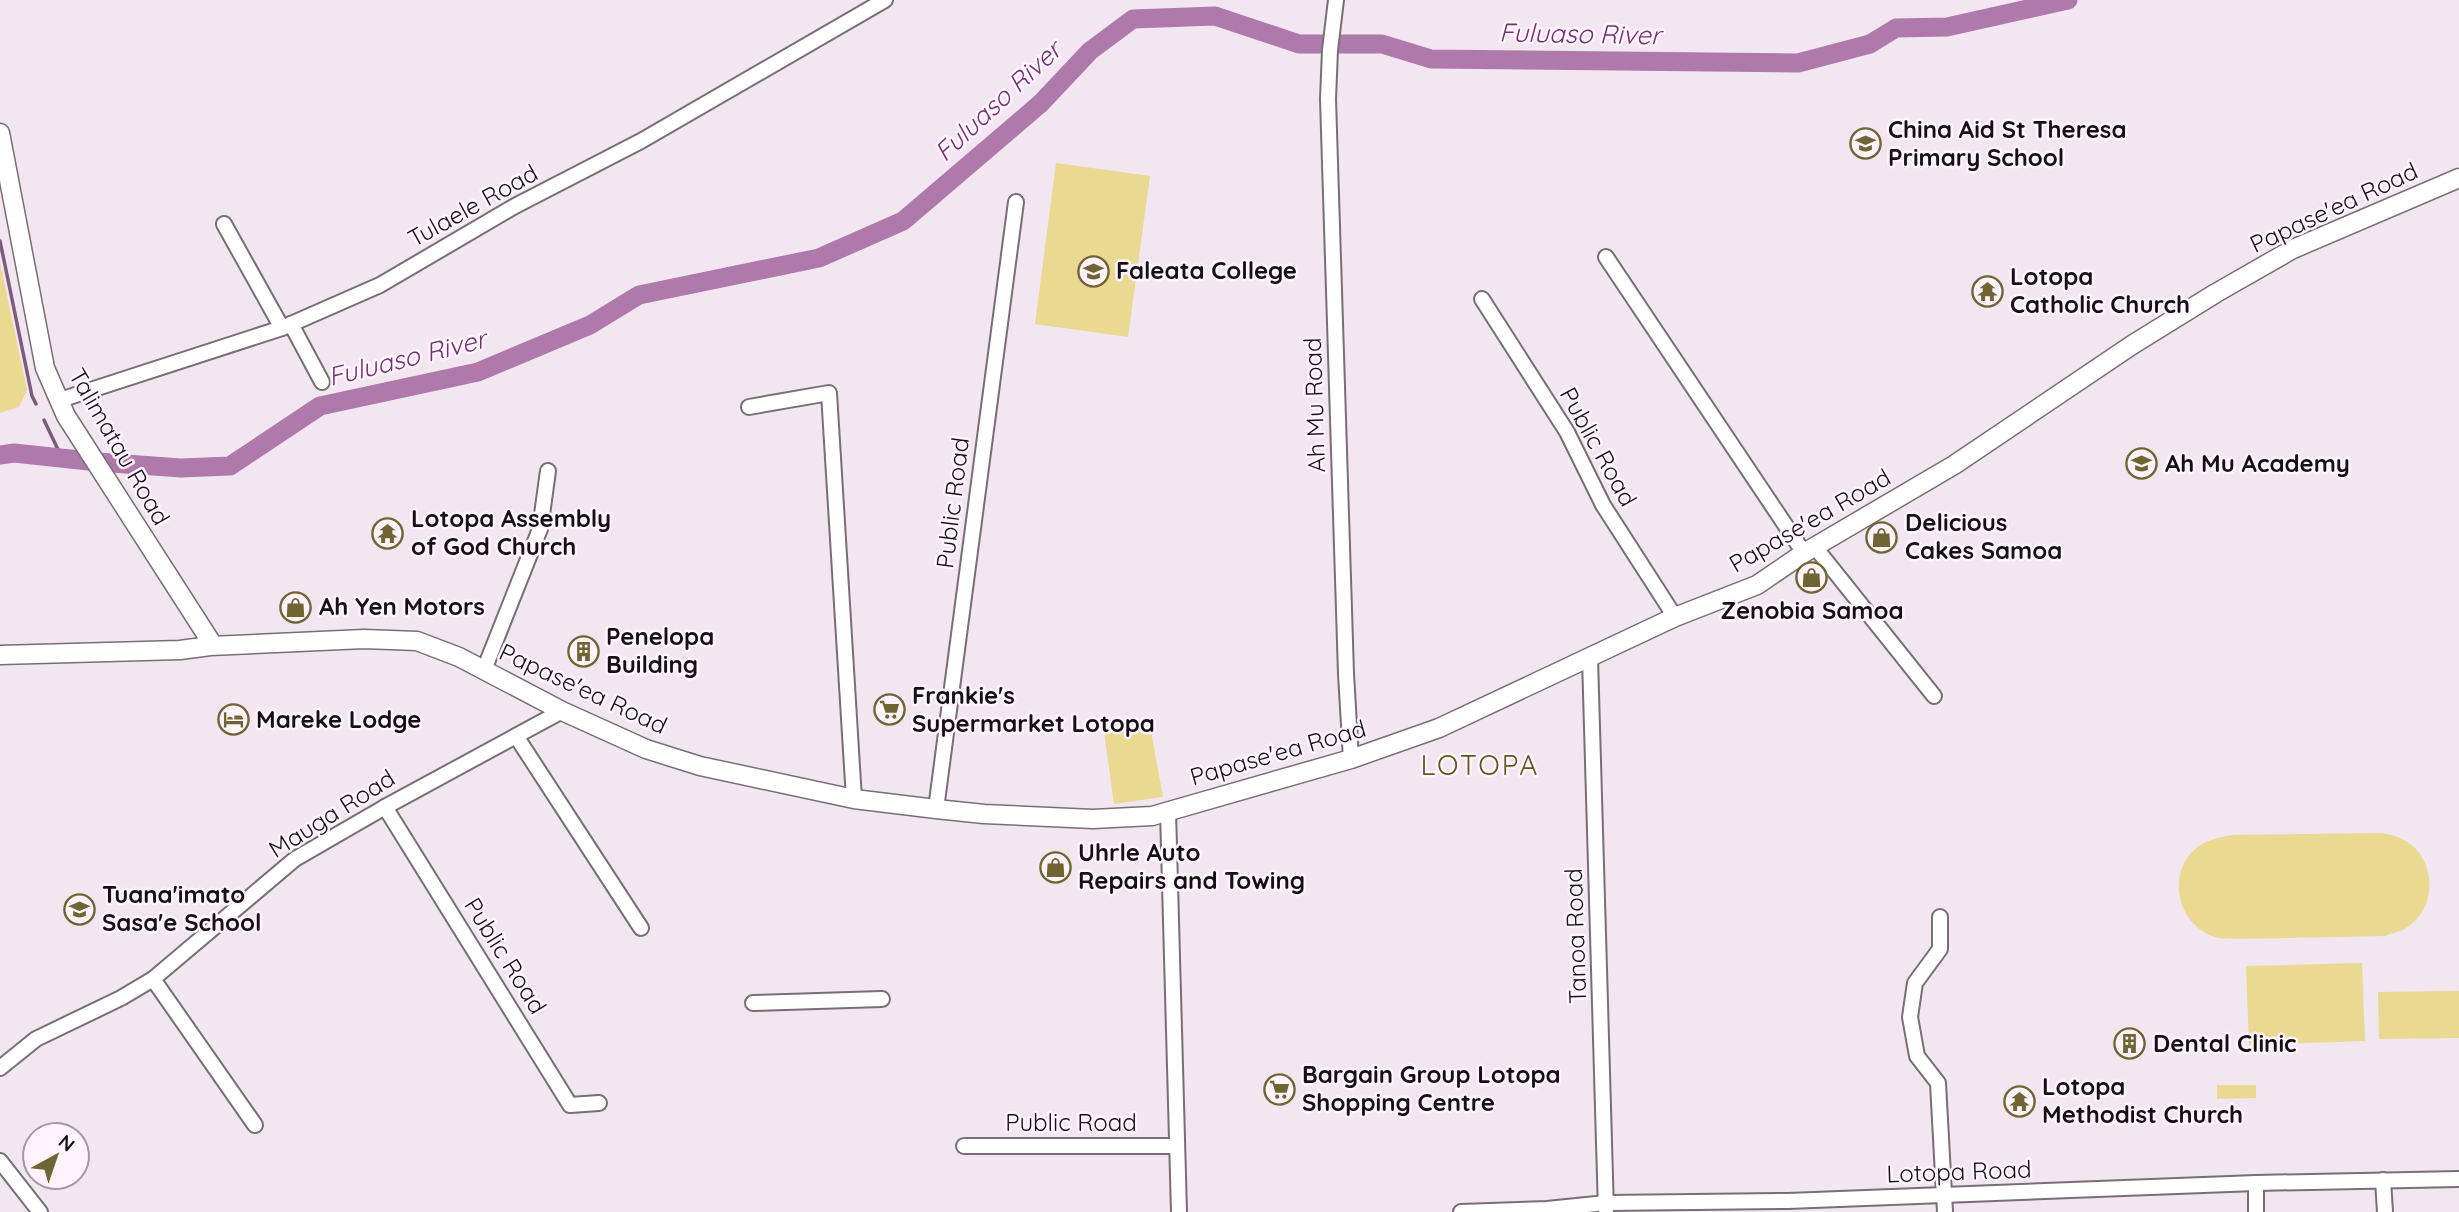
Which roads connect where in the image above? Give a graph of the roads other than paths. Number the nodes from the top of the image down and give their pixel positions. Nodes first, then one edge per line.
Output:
1 (885, 0) edge
2 (1336, 0) edge
3 (0, 132) edge
4 (2459, 178) edge
5 (1016, 202) dead end
6 (224, 224) dead end
7 (1606, 257) dead end
8 (1482, 299) dead end
9 (287, 326) junction
10 (322, 382) dead end
11 (60, 400) junction
12 (749, 407) dead end
13 (548, 471) dead end
14 (1810, 550) junction
15 (1675, 617) junction
16 (213, 645) junction
17 (0, 655) edge
18 (1590, 658) junction
19 (484, 670) junction
20 (1934, 696) dead end
21 (562, 711) junction
22 (516, 736) junction
23 (1351, 759) junction
24 (854, 799) junction
25 (385, 807) junction
26 (936, 809) junction
27 (1168, 811) junction
28 (1940, 916) dead end
29 (641, 928) dead end
30 (153, 979) junction
31 (882, 999) dead end
32 (753, 1003) dead end
33 (0, 1068) edge
34 (599, 1103) dead end
35 (255, 1125) dead end
36 (964, 1146) dead end
37 (1177, 1146) junction
38 (0, 1161) edge
39 (2384, 1180) junction
40 (2459, 1180) edge
41 (2256, 1183) junction
42 (1944, 1195) junction
43 (1606, 1208) edge
44 (40, 1212) edge
45 (1179, 1212) edge
46 (1461, 1212) edge
47 (1945, 1212) edge
48 (2256, 1212) edge
49 (2385, 1212) edge

1 - 9 street, Tulaele Road
2 - 23 street, Ah Mu Road
3 - 11 main road, Talimatau Road
4 - 14 main road, Papase'ea Road
5 - 26 street, Public Road
6 - 9 street
7 - 14 street
8 - 15 street, Public Road
9 - 10 street
9 - 11 street, Tulaele Road
11 - 16 main road, Talimatau Road
12 - 24 street
13 - 19 street
14 - 15 main road, Papase'ea Road
14 - 20 street
15 - 18 main road, Papase'ea Road
16 - 17 main road, Papase'ea Road
16 - 19 main road, Papase'ea Road
18 - 23 main road, Papase'ea Road
18 - 43 street, Tanoa Road
19 - 21 main road, Papase'ea Road
21 - 22 street, Mauga Road
21 - 24 main road, Papase'ea Road
22 - 25 street, Mauga Road
22 - 29 street
23 - 27 main road, Papase'ea Road
24 - 26 main road, Papase'ea Road
25 - 30 street, Mauga Road
25 - 34 street, Public Road
26 - 27 main road, Papase'ea Road
27 - 37 street
28 - 42 street
30 - 33 street, Mauga Road
30 - 35 street
31 - 32 street
36 - 37 street, Public Road
37 - 45 street
38 - 44 street
39 - 40 street, Lotopa Road
39 - 41 street, Lotopa Road
39 - 49 street
41 - 42 street, Lotopa Road
41 - 48 street
42 - 43 street, Lotopa Road
42 - 47 street
43 - 46 street, Lotopa Road

